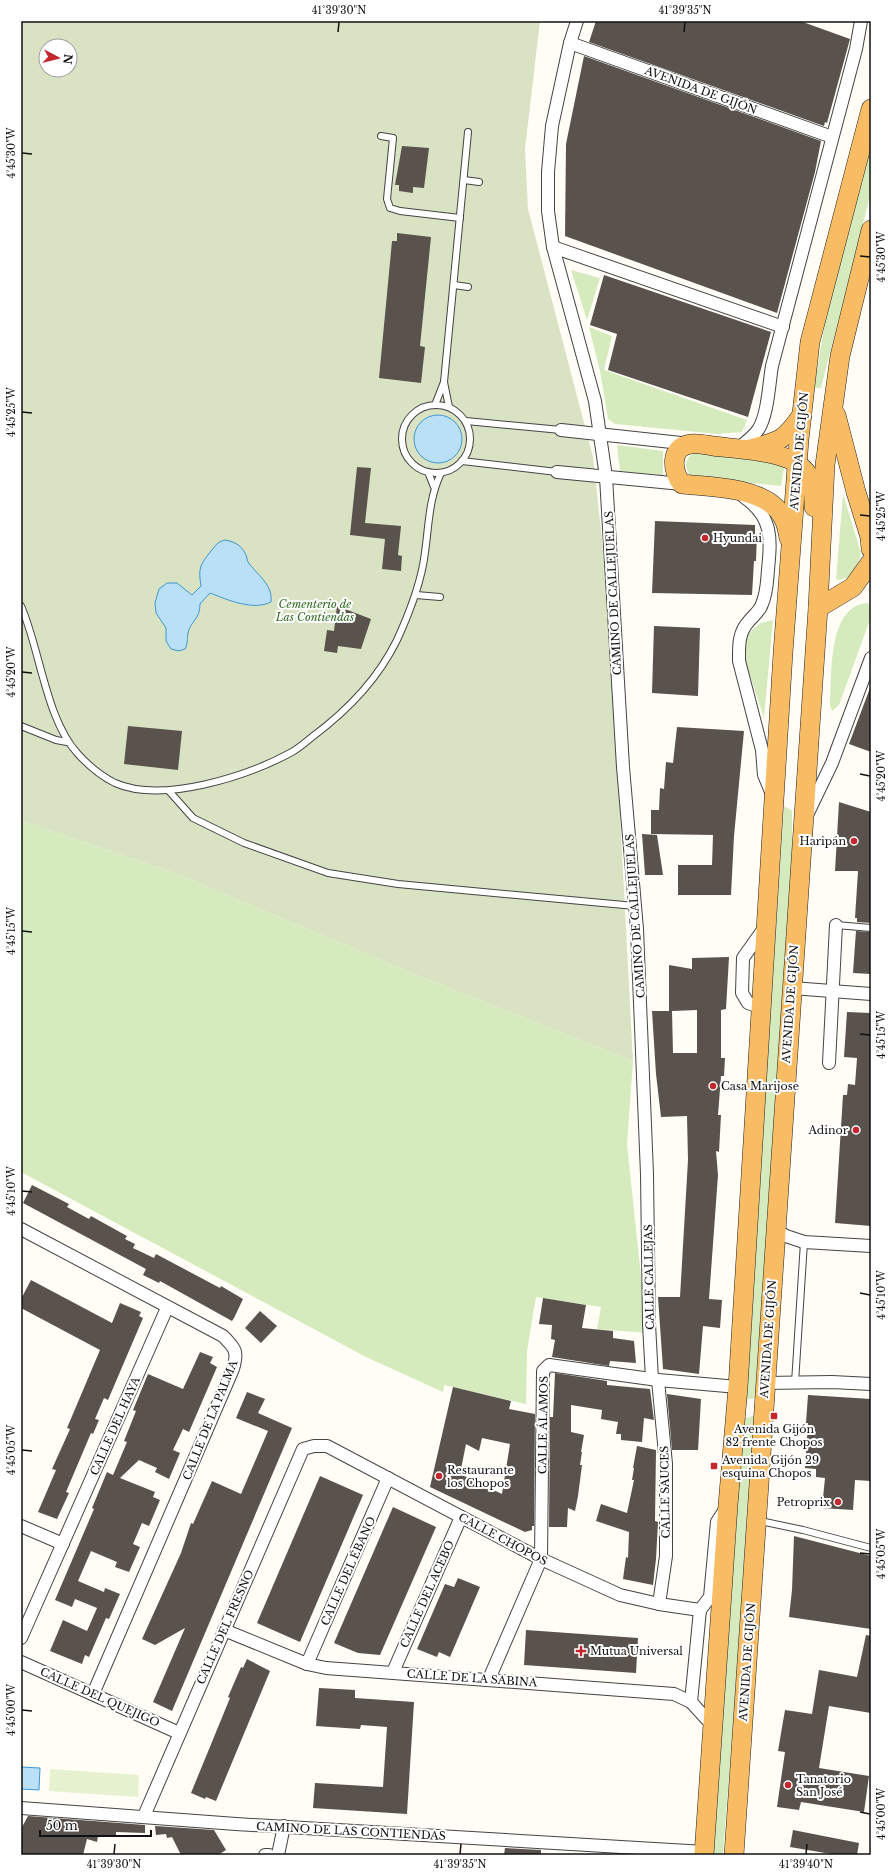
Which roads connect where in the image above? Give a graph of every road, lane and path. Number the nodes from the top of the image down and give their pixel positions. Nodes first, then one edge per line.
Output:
1 (577, 21) edge
2 (861, 21) edge
3 (570, 44) junction
4 (871, 109) edge
5 (468, 132) dead end
6 (380, 136) dead end
7 (832, 137) junction
8 (464, 180) junction
9 (480, 182) dead end
10 (460, 218) junction
11 (871, 230) edge
12 (553, 247) junction
13 (454, 285) junction
14 (468, 286) dead end
15 (783, 327) junction
16 (840, 356) junction
17 (444, 382) junction
18 (435, 405) junction
19 (833, 406) junction
20 (449, 407) junction
21 (802, 415) junction
22 (466, 421) junction
23 (561, 430) joint
24 (601, 434) junction
25 (691, 444) junction
26 (741, 449) junction
27 (462, 461) junction
28 (798, 464) junction
29 (428, 472) junction
30 (557, 472) joint
31 (440, 473) junction
32 (606, 477) junction
33 (803, 483) junction
34 (682, 484) junction
35 (434, 487) junction
36 (733, 490) junction
37 (792, 545) junction
38 (871, 549) edge
39 (871, 562) edge
40 (416, 595) junction
41 (440, 597) dead end
42 (21, 606) edge
43 (818, 608) junction
44 (871, 658) edge
45 (809, 719) junction
46 (21, 726) edge
47 (67, 742) junction
48 (169, 791) junction
49 (775, 801) junction
50 (803, 823) junction
51 (636, 906) junction
52 (836, 925) joint
53 (871, 928) edge
54 (792, 988) junction
55 (832, 991) junction
56 (871, 994) edge
57 (829, 1063) dead end
58 (648, 1174) joint
59 (21, 1229) edge
60 (775, 1229) junction
61 (804, 1242) junction
62 (871, 1246) edge
63 (167, 1308) junction
64 (655, 1380) junction
65 (795, 1382) junction
66 (765, 1383) junction
67 (871, 1384) edge
68 (738, 1387) junction
69 (314, 1446) joint
70 (388, 1478) junction
71 (728, 1505) junction
72 (461, 1517) junction
73 (756, 1521) junction
74 (21, 1526) edge
75 (63, 1544) junction
76 (871, 1548) edge
77 (541, 1559) junction
78 (659, 1604) junction
79 (700, 1610) junction
80 (224, 1630) junction
81 (21, 1638) edge
82 (21, 1662) edge
83 (307, 1664) junction
84 (393, 1672) junction
85 (489, 1679) junction
86 (94, 1694) junction
87 (691, 1702) junction
88 (713, 1726) junction
89 (179, 1733) junction
90 (21, 1808) edge
91 (144, 1816) junction
92 (284, 1826) junction
93 (678, 1853) edge
94 (705, 1854) edge
95 (265, 1855) edge
96 (269, 1855) edge
97 (278, 1855) edge
98 (734, 1855) edge

1 - 3 street, CAMINO DE CALLEJUELAS
2 - 7 street
3 - 7 street, AVENIDA DE GIJÓN
3 - 12 street, CAMINO DE CALLEJUELAS
4 - 21 highway, AVENIDA DE GIJÓN
5 - 8 lane
6 - 10 lane
7 - 15 street
8 - 9 lane
8 - 10 lane
10 - 13 lane
11 - 16 highway, AVENIDA DE GIJÓN
12 - 15 street
12 - 24 street, CAMINO DE CALLEJUELAS
13 - 14 lane
13 - 17 lane
15 - 26 street
16 - 19 highway, AVENIDA DE GIJÓN
16 - 33 highway
17 - 18 lane
17 - 20 lane
18 - 20 lane
18 - 29 lane
19 - 38 highway
19 - 43 highway, AVENIDA DE GIJÓN
20 - 22 lane
21 - 26 highway
21 - 28 highway, AVENIDA DE GIJÓN
22 - 23 lane
22 - 27 lane
23 - 24 street
24 - 25 street
24 - 32 street, CAMINO DE CALLEJUELAS
25 - 26 highway
25 - 34 highway
26 - 28 highway
27 - 30 lane
27 - 31 lane
28 - 33 highway, AVENIDA DE GIJÓN
29 - 31 lane
29 - 35 lane
30 - 32 street
31 - 35 lane
32 - 34 street
32 - 51 street, CAMINO DE CALLEJUELAS
33 - 36 highway
33 - 37 highway, AVENIDA DE GIJÓN
33 - 45 highway
34 - 36 highway
35 - 40 lane
36 - 37 highway
36 - 49 street, AVENIDA DE GIJÓN
37 - 49 highway, AVENIDA DE GIJÓN
39 - 43 highway
40 - 41 lane
40 - 48 lane
42 - 47 lane
43 - 45 highway, AVENIDA DE GIJÓN
44 - 50 street, AVENIDA DE GIJÓN
45 - 50 highway, AVENIDA DE GIJÓN
46 - 47 lane
47 - 48 lane
48 - 51 lane
49 - 68 highway, AVENIDA DE GIJÓN
50 - 54 highway, AVENIDA DE GIJÓN
51 - 58 street, CAMINO DE CALLEJUELAS
52 - 53 lane
52 - 55 street
54 - 55 street
54 - 60 highway, AVENIDA DE GIJÓN
55 - 56 street
55 - 57 street
58 - 64 street, CALLE CALLEJAS
59 - 63 street, CALLE DE LA PALMA
60 - 61 street
60 - 66 highway, AVENIDA DE GIJÓN
61 - 62 street
61 - 65 lane
63 - 75 street, CALLE DEL HAYA
63 - 86 street, CALLE DE LA PALMA
64 - 68 street, CALLE ÁLAMOS
64 - 77 street, CALLE ÁLAMOS
64 - 78 street, CALLE SAUCES
65 - 66 street
65 - 67 street
66 - 73 highway, AVENIDA DE GIJÓN
68 - 71 highway, AVENIDA DE GIJÓN
69 - 70 street, CALLE CHOPOS
69 - 80 street, CALLE DEL FRESNO
70 - 72 street, CALLE CHOPOS
70 - 83 street, CALLE DEL ÉBANO
71 - 79 street, AVENIDA DE GIJÓN
71 - 88 highway, AVENIDA DE GIJÓN
72 - 77 street, CALLE CHOPOS
72 - 84 street, CALLE DEL ACEBO
73 - 76 lane
73 - 98 highway, AVENIDA DE GIJÓN
74 - 75 street
75 - 81 street, CALLE DEL HAYA
77 - 78 street, CALLE CHOPOS
77 - 85 street
78 - 79 street, CALLE CHOPOS
79 - 87 street, AVENIDA DE GIJÓN
80 - 83 street, CALLE DE LA SABINA
80 - 89 street, CALLE DEL FRESNO
82 - 86 street, CALLE DEL QUEJIGO
83 - 84 street, CALLE DE LA SABINA
84 - 85 street, CALLE DE LA SABINA
85 - 87 street, CALLE DE LA SABINA
86 - 89 street, CALLE DEL QUEJIGO
87 - 88 street, CALLE DE LA SABINA
88 - 94 highway, AVENIDA DE GIJÓN
89 - 91 street, CALLE DEL FRESNO
90 - 91 street, CAMINO DE LAS CONTIENDAS
91 - 92 street, CAMINO DE LAS CONTIENDAS
92 - 93 street, CAMINO DE LAS CONTIENDAS
92 - 97 street
93 - 94 street, CAMINO DE LAS CONTIENDAS
95 - 96 street

